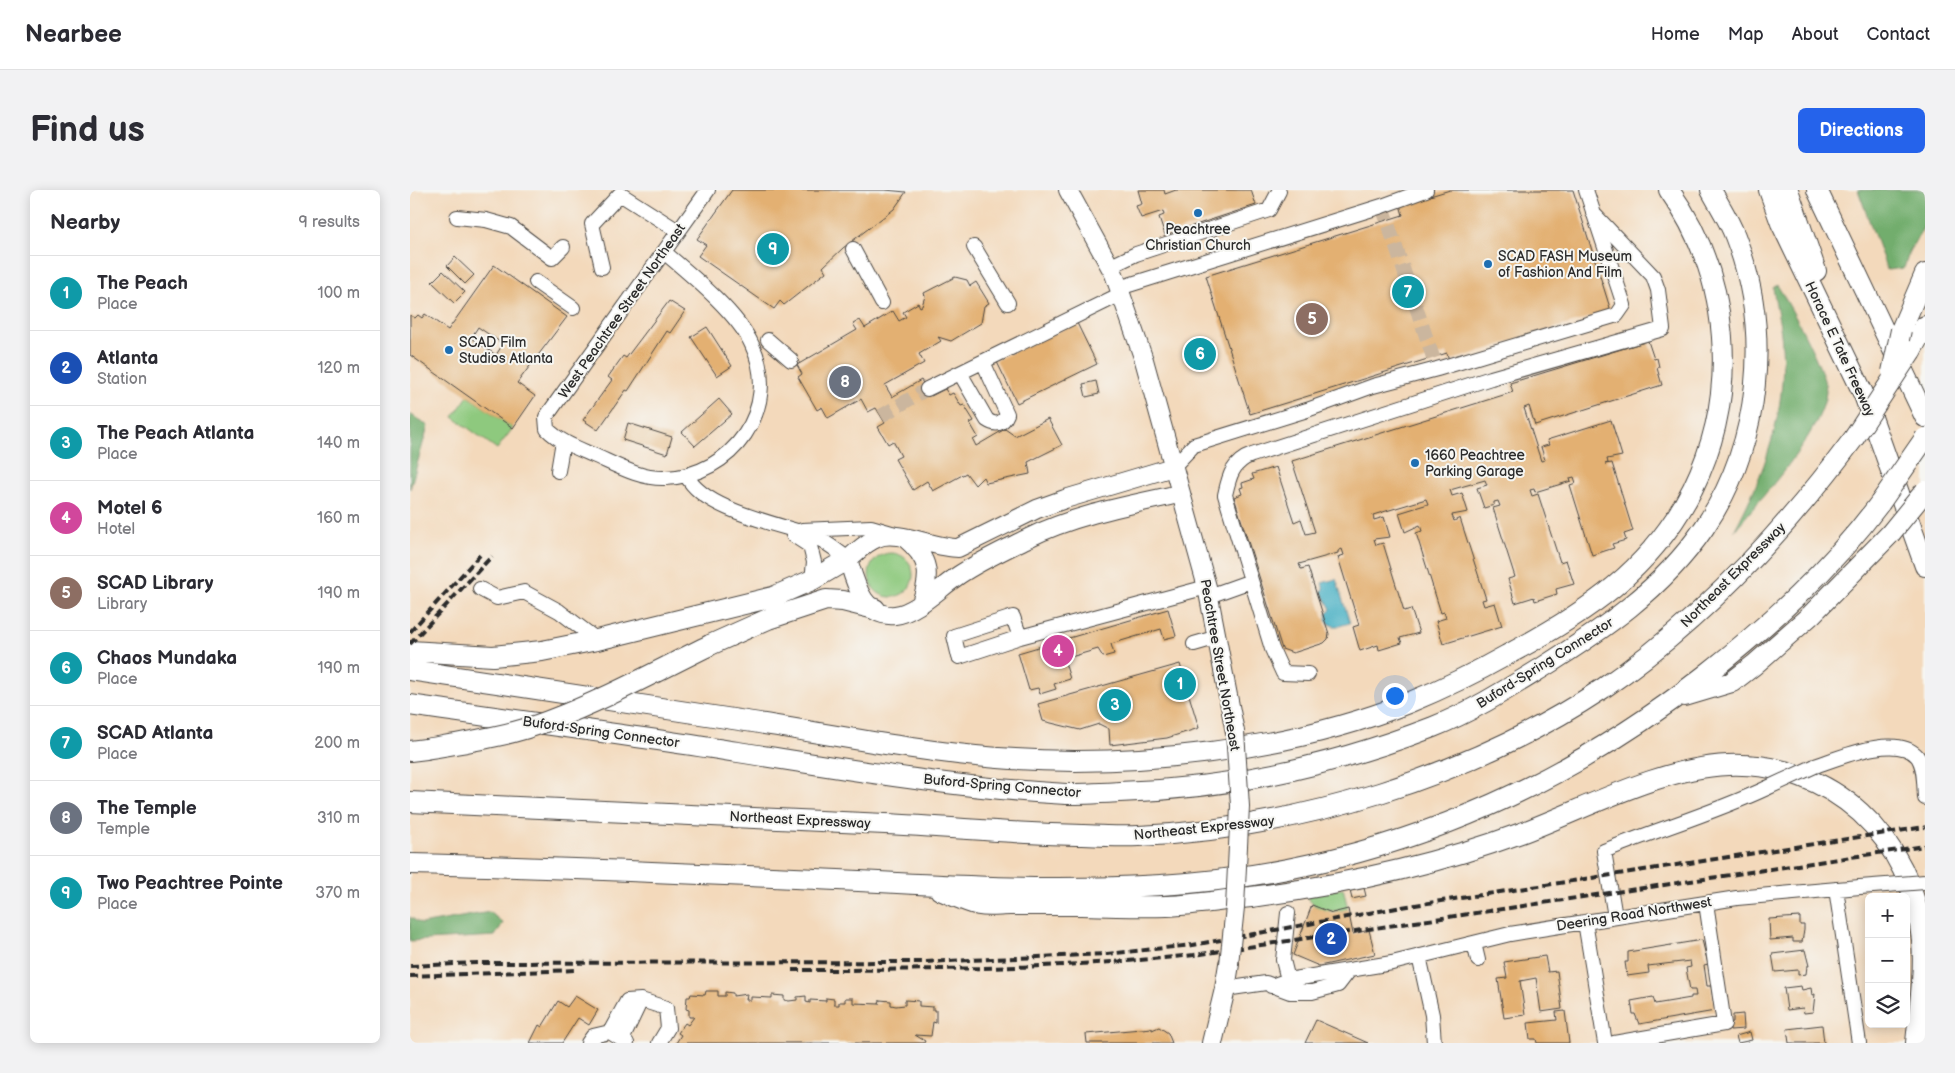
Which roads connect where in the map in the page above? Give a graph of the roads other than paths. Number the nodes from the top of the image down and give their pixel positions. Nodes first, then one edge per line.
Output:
1 (708, 190) edge
2 (1068, 190) edge
3 (1426, 190) edge
4 (1586, 190) edge
5 (1669, 190) edge
6 (1711, 190) edge
7 (1769, 190) edge
8 (1788, 190) edge
9 (1817, 190) edge
10 (1822, 190) edge
11 (1279, 191) edge
12 (1593, 213) junction
13 (457, 217) dead end
14 (678, 231) junction
15 (563, 247) dead end
16 (974, 247) dead end
17 (853, 249) dead end
18 (664, 252) junction
19 (1851, 264) junction
20 (1111, 266) junction
21 (602, 267) dead end
22 (1925, 274) edge
23 (536, 282) dead end
24 (1120, 291) junction
25 (882, 303) dead end
26 (1008, 303) dead end
27 (573, 308) dead end
28 (1925, 326) edge
29 (768, 340) dead end
30 (791, 360) dead end
31 (983, 362) junction
32 (960, 373) junction
33 (1890, 382) junction
34 (927, 389) tunnel mouth
35 (1864, 395) junction
36 (1925, 418) edge
37 (1925, 438) edge
38 (563, 441) junction
39 (1173, 467) junction
40 (558, 471) dead end
41 (687, 476) junction
42 (1925, 491) edge
43 (1179, 494) junction
44 (782, 528) junction
45 (900, 536) junction
46 (848, 559) junction
47 (1925, 566) edge
48 (812, 580) junction
49 (1251, 581) junction
50 (480, 589) dead end
51 (1208, 591) junction
52 (920, 603) junction
53 (875, 609) junction
54 (1020, 637) dead end
55 (1218, 637) junction
56 (597, 640) junction
57 (1194, 644) dead end
58 (410, 651) edge
59 (410, 670) edge
60 (1308, 674) dead end
61 (1674, 700) junction
62 (410, 705) edge
63 (418, 750) edge
64 (1925, 798) edge
65 (410, 802) edge
66 (410, 864) edge
67 (1925, 882) edge
68 (926, 884) junction
69 (1836, 889) junction
70 (1706, 903) junction
71 (1288, 912) dead end
72 (1615, 917) junction
73 (1584, 922) junction
74 (1474, 943) junction
75 (1419, 956) junction
76 (1478, 960) dead end
77 (1229, 964) joint
78 (1348, 972) junction
79 (1288, 980) junction
80 (1271, 986) junction
81 (1226, 990) junction
82 (641, 1000) junction
83 (610, 1032) junction
84 (624, 1041) edge
85 (588, 1043) edge
86 (659, 1043) edge
87 (1212, 1043) edge
88 (1434, 1043) edge
89 (1604, 1043) edge
90 (1614, 1043) edge
91 (1859, 1043) edge
92 (1916, 1043) edge

1 - 14 street, West Peachtree Street Northeast
2 - 20 main road, Peachtree Street Northeast
3 - 24 street
4 - 12 street
5 - 59 highway, Buford-Spring Connector
6 - 62 highway, Buford-Spring Connector
7 - 35 highway, Horace E Tate Freeway
8 - 35 highway
9 - 19 highway
10 - 19 highway
11 - 20 street
12 - 39 street
12 - 49 street
13 - 15 street
14 - 18 street, West Peachtree Street Northeast
14 - 21 street
16 - 26 street
17 - 25 street
18 - 38 street, West Peachtree Street Northeast
18 - 41 street
19 - 36 highway
20 - 24 main road, Peachtree Street Northeast
22 - 33 highway, bridge
23 - 27 street
24 - 31 street
24 - 39 main road, Peachtree Street Northeast
28 - 33 highway, Northeast Expressway, bridge
29 - 30 street
31 - 32 street
31 - 32 street
32 - 34 street
33 - 65 highway, Northeast Expressway, bridge
35 - 47 highway, Horace E Tate Freeway
37 - 61 highway, bridge
38 - 40 street
38 - 41 street
39 - 43 main road, Peachtree Street Northeast
39 - 45 main road
41 - 44 street
42 - 61 highway, bridge
43 - 51 main road, Peachtree Street Northeast
43 - 52 main road
44 - 45 street
44 - 46 street
44 - 48 street
45 - 46 main road
45 - 52 main road
46 - 48 highway
46 - 53 main road
48 - 56 highway
49 - 51 street
49 - 60 street
50 - 56 street
51 - 54 street
51 - 55 main road, Peachtree Street Northeast
52 - 53 main road
53 - 63 highway, bridge
55 - 57 street
55 - 77 main road, Peachtree Street Northeast, bridge
56 - 58 highway
61 - 68 highway
64 - 72 street, bridge
66 - 68 highway
67 - 69 street, Deering Road Northwest, bridge
68 - 92 highway
69 - 70 street, Deering Road Northwest
69 - 91 street
70 - 72 street, Deering Road Northwest
70 - 90 street
71 - 79 street
72 - 73 street, Deering Road Northwest
73 - 74 street, Deering Road Northwest
73 - 89 street
74 - 75 street, Deering Road Northwest
74 - 76 street
75 - 78 street, Deering Road Northwest
75 - 88 street
77 - 81 highway, Peachtree Street Northeast
78 - 79 street, Deering Road Northwest
78 - 80 street, Deering Road Northwest
79 - 80 street, Deering Road Northwest
80 - 81 street, Deering Road Northwest
81 - 87 highway, Peachtree Street Northeast
82 - 83 street
82 - 84 street
82 - 86 street
83 - 84 street
83 - 85 street

